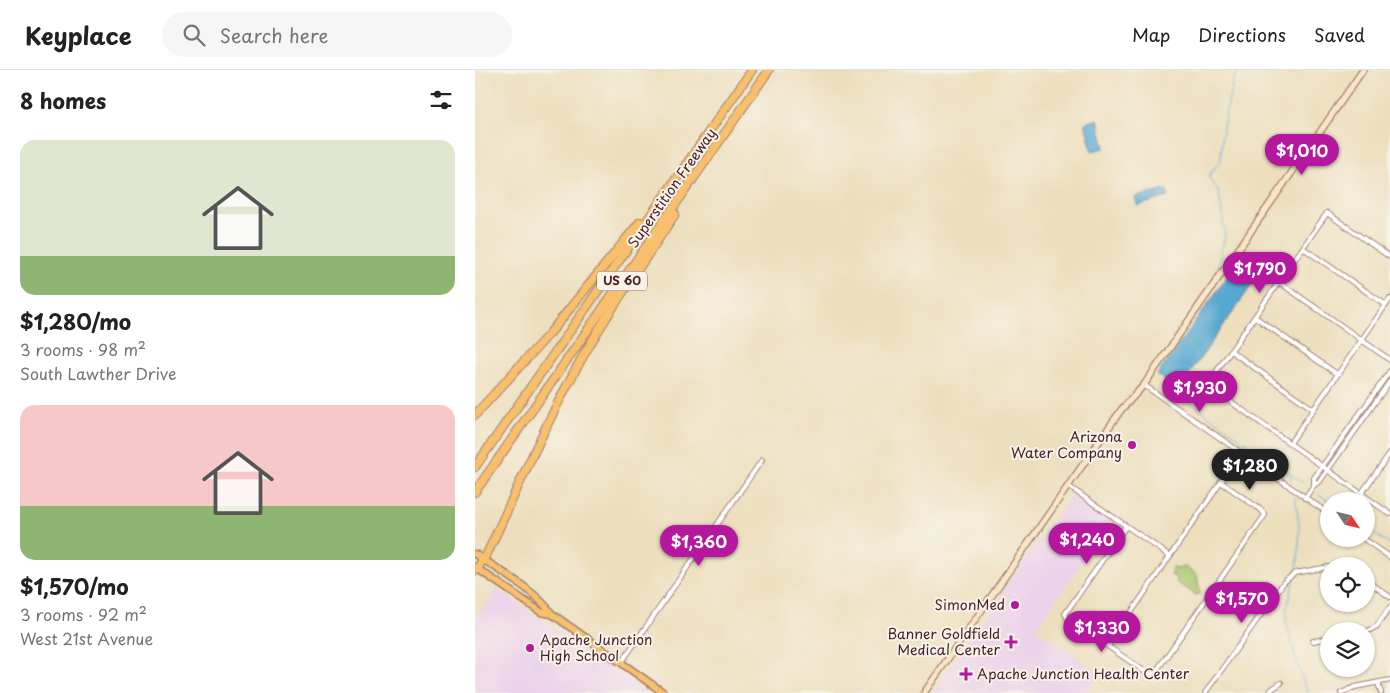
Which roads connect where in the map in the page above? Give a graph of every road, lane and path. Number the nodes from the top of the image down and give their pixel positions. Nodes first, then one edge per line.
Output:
1 (752, 70) edge
2 (769, 70) edge
3 (1363, 70) edge
4 (715, 148) junction
5 (673, 183) junction
6 (1303, 248) junction
7 (1390, 257) edge
8 (1279, 282) junction
9 (1390, 299) edge
10 (1386, 305) junction
11 (1255, 317) junction
12 (1361, 340) junction
13 (1231, 351) junction
14 (1390, 360) edge
15 (1390, 371) edge
16 (1337, 374) junction
17 (1390, 381) edge
18 (1144, 385) junction
19 (1313, 409) junction
20 (475, 415) edge
21 (1289, 443) junction
22 (1241, 453) junction
23 (1390, 453) edge
24 (762, 460) dead end
25 (1323, 466) junction
26 (475, 467) edge
27 (1328, 470) junction
28 (1221, 482) junction
29 (1314, 485) junction
30 (1068, 486) junction
31 (475, 492) edge
32 (1358, 492) edge
33 (1362, 492) edge
34 (1303, 496) junction
35 (1375, 504) edge
36 (1320, 508) edge
37 (1390, 514) edge
38 (1126, 526) junction
39 (1375, 547) edge
40 (475, 554) edge
41 (1170, 556) junction
42 (1390, 557) edge
43 (484, 560) junction
44 (1320, 568) edge
45 (476, 569) edge
46 (1375, 586) edge
47 (1390, 597) edge
48 (1390, 607) edge
49 (552, 614) junction
50 (1375, 627) edge
51 (1320, 640) edge
52 (1313, 641) dead end
53 (1108, 646) junction
54 (621, 663) junction
55 (1390, 680) edge
56 (1281, 683) dead end
57 (1378, 683) junction
58 (664, 693) edge
59 (924, 693) edge
60 (1205, 693) edge
61 (1269, 693) edge
62 (1341, 693) edge
63 (1381, 693) edge

1 - 5 highway, Superstition Freeway / US 60
2 - 4 highway, Superstition Freeway / US 60
3 - 18 main road
4 - 31 highway, Superstition Freeway / US 60
4 - 43 highway
5 - 20 highway
5 - 26 highway, Superstition Freeway / US 60
6 - 7 street
6 - 8 street
6 - 10 street
8 - 11 street
8 - 12 street
9 - 10 street
10 - 12 street
11 - 13 street
11 - 16 street
12 - 14 street
12 - 16 street
13 - 19 street
13 - 21 street
15 - 25 street
16 - 19 street
17 - 27 street
18 - 22 street
18 - 30 main road
19 - 21 street
21 - 25 street
22 - 28 street
22 - 34 street
23 - 33 street
24 - 54 street
25 - 27 street
25 - 29 street
27 - 29 street
27 - 32 street
28 - 41 street
28 - 53 street
29 - 34 street
30 - 38 street
30 - 59 main road
34 - 36 street
35 - 37 street
38 - 41 street
38 - 53 street
39 - 42 street
40 - 43 main road
41 - 53 street
43 - 45 highway
43 - 49 main road
44 - 60 street
45 - 49 main road
46 - 47 street
48 - 50 street
49 - 54 main road
51 - 52 street
54 - 58 main road
55 - 57 street
56 - 61 street
57 - 62 street
57 - 63 street

